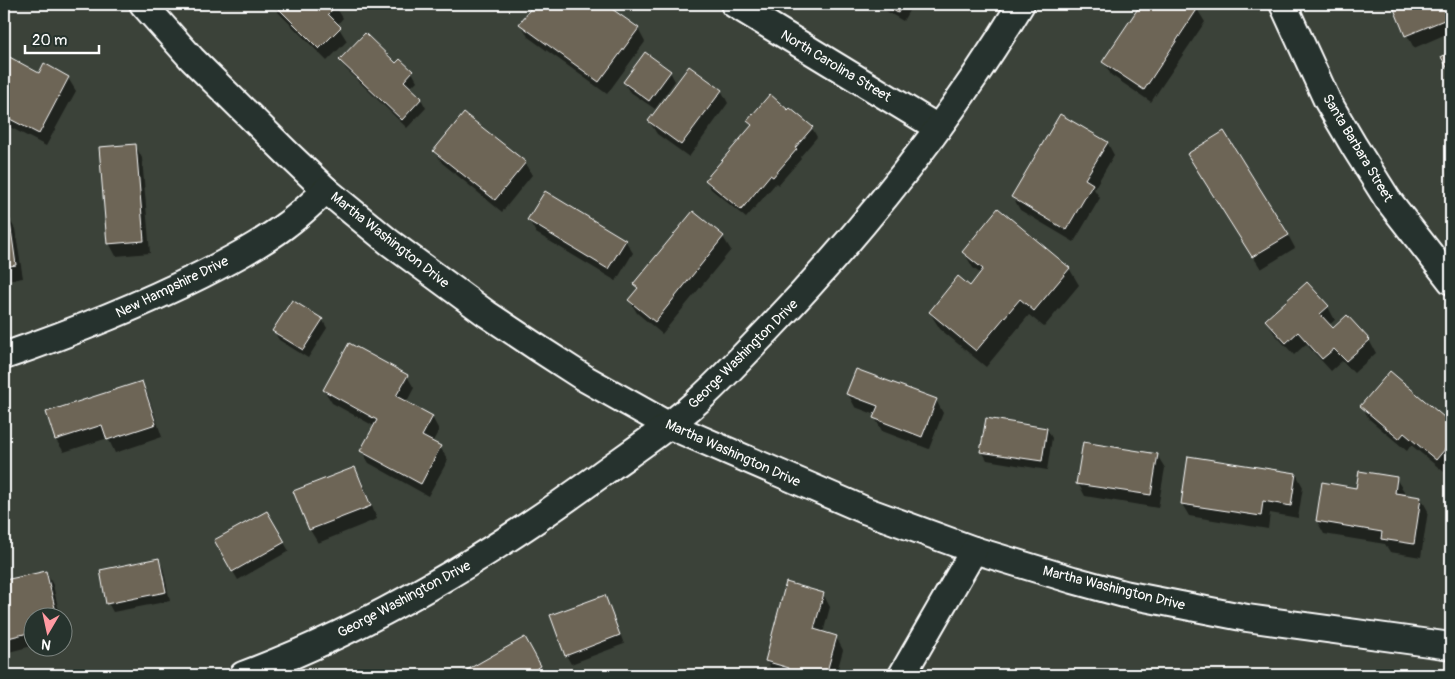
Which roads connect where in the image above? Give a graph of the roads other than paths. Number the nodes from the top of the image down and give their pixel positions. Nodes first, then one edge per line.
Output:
1 (143, 4) edge
2 (734, 4) edge
3 (1021, 4) edge
4 (1283, 4) edge
5 (938, 128) junction
6 (326, 190) junction
7 (1451, 281) edge
8 (4, 356) edge
9 (668, 426) junction
10 (974, 550) junction
11 (1451, 646) edge
12 (243, 675) edge
13 (902, 675) edge

1 - 6 street, Martha Washington Drive
2 - 5 street, North Carolina Street
3 - 5 street, George Washington Drive
4 - 7 street, Santa Barbara Street
5 - 9 street, George Washington Drive
6 - 8 street, New Hampshire Drive
6 - 9 street, Martha Washington Drive
9 - 10 street, Martha Washington Drive
9 - 12 street, George Washington Drive
10 - 11 street, Martha Washington Drive
10 - 13 street

